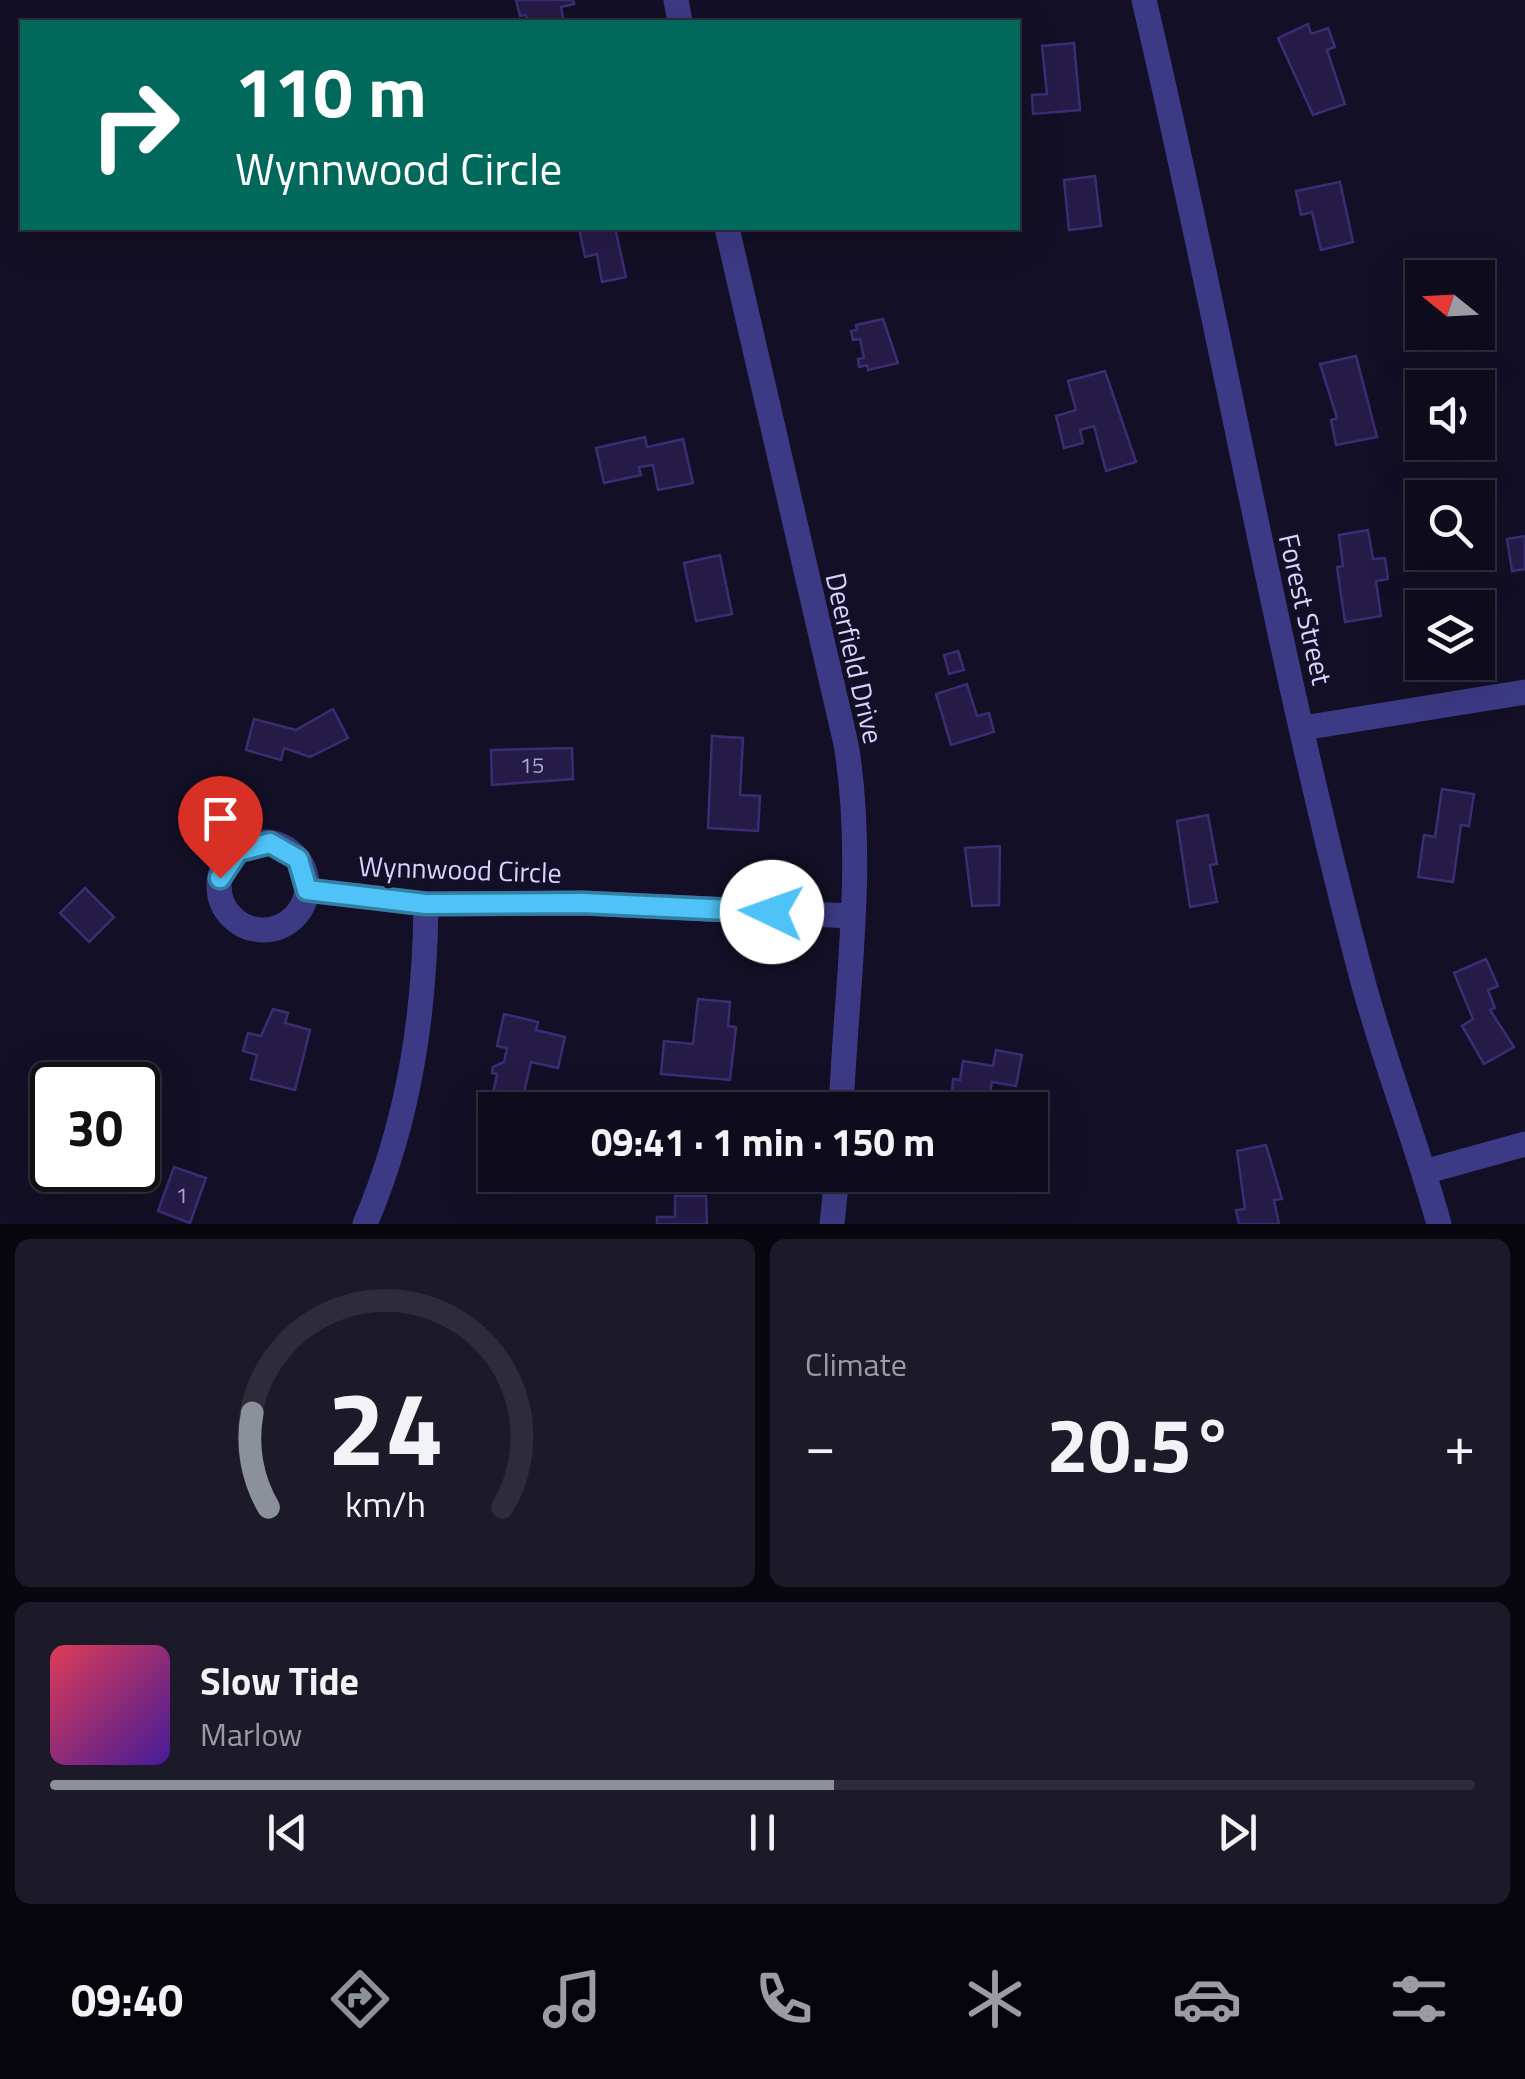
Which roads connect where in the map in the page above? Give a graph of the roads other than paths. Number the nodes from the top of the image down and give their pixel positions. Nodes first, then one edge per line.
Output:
1 (1144, 0) edge
2 (728, 230) edge
3 (1525, 692) edge
4 (1302, 728) junction
5 (307, 890) dead end
6 (426, 904) junction
7 (851, 916) junction
8 (842, 1092) edge
9 (1525, 1144) edge
10 (1424, 1172) junction
11 (835, 1192) edge
12 (364, 1224) edge
13 (832, 1224) edge
14 (1439, 1224) edge

1 - 4 street, Forest Street
2 - 7 street, Deerfield Drive
3 - 4 street
4 - 10 street, Forest Street
5 - 6 street, Wynnwood Circle
6 - 7 street, Wynnwood Circle
6 - 12 street
7 - 8 street, Deerfield Drive
9 - 10 street
10 - 14 street, Forest Street
11 - 13 street

